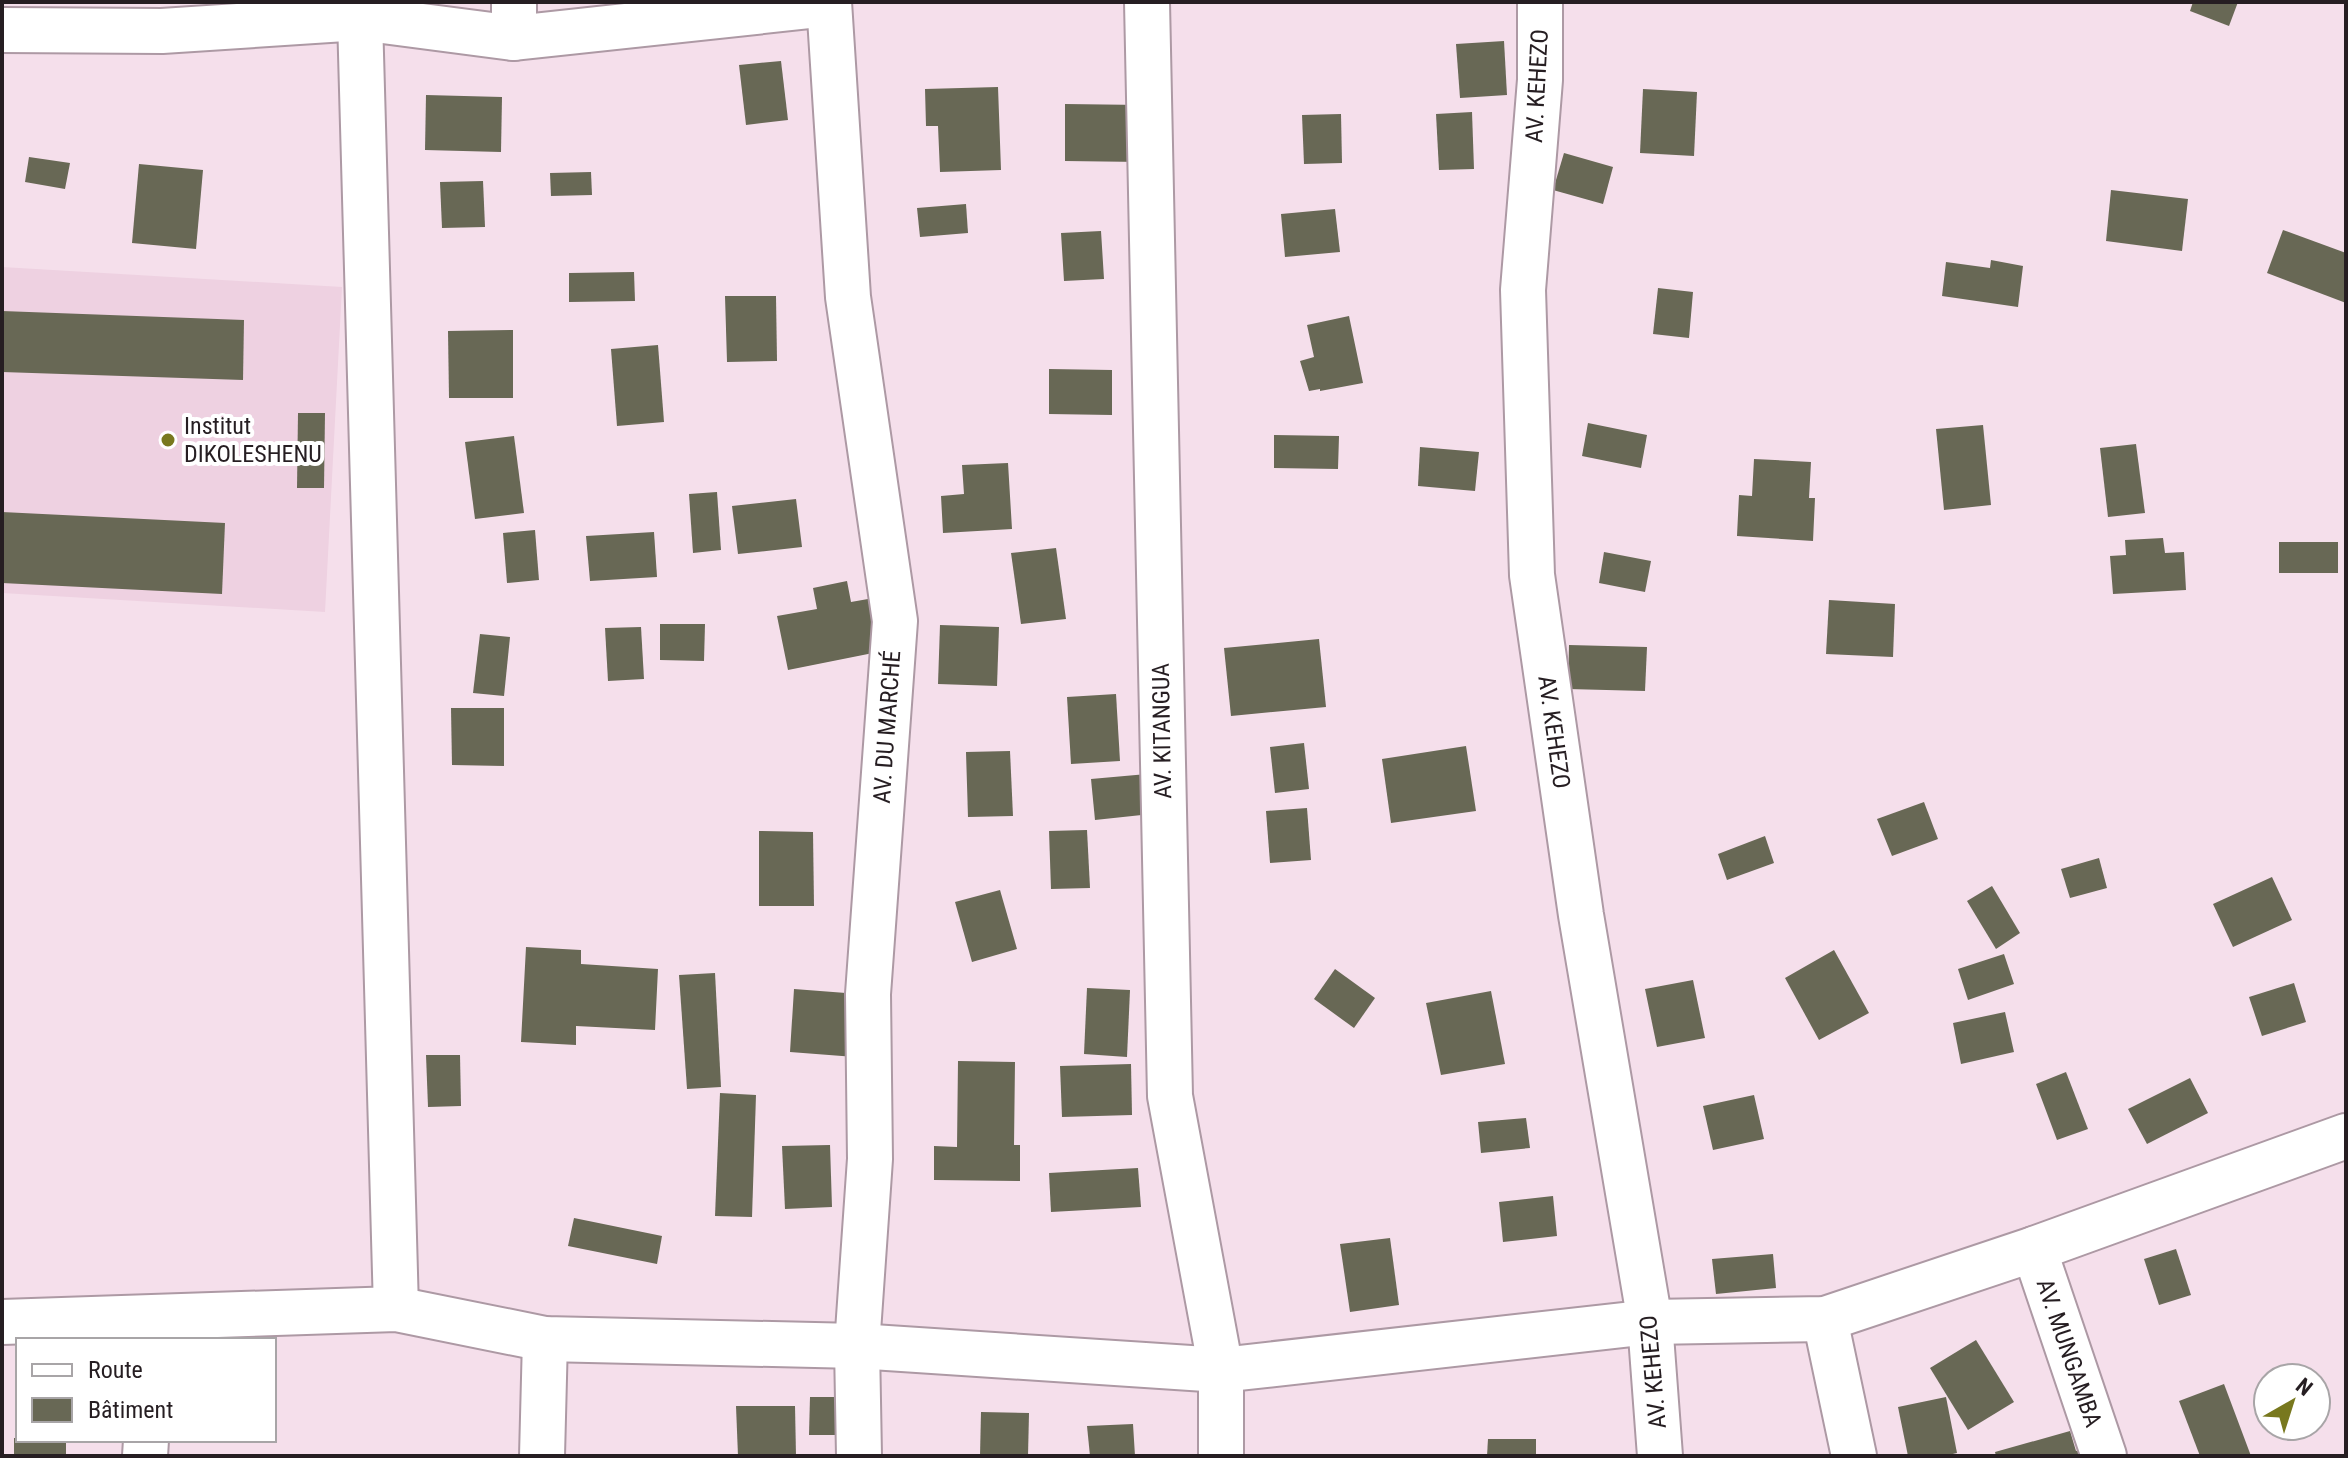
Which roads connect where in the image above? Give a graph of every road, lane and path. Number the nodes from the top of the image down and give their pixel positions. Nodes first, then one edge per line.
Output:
1 (1147, 2) edge
2 (1540, 2) edge
3 (829, 3) edge
4 (162, 16) edge
5 (360, 18) junction
6 (514, 20) edge
7 (2, 30) edge
8 (2346, 1136) edge
9 (2034, 1249) junction
10 (396, 1309) junction
11 (1825, 1319) junction
12 (2, 1322) edge
13 (1650, 1322) junction
14 (148, 1328) edge
15 (545, 1339) junction
16 (857, 1346) junction
17 (1221, 1370) junction
18 (542, 1456) edge
19 (859, 1456) edge
20 (1221, 1456) edge
21 (1660, 1456) edge
22 (1854, 1456) edge
23 (2104, 1456) edge

1 - 17 street, AV. KITANGUA
2 - 13 street, AV. KEHEZO
3 - 6 street
3 - 16 street, AV. DU MARCHÉ
4 - 5 street
4 - 7 street
5 - 6 street
5 - 10 street
8 - 9 street
9 - 11 street
9 - 23 street, AV. MUNGAMBA
10 - 14 street
10 - 15 street
11 - 13 street
11 - 22 street
12 - 14 street
13 - 17 street
13 - 21 street, AV. KEHEZO
15 - 16 street
15 - 18 street
16 - 17 street
16 - 19 street, AV. DU MARCHÉ
17 - 20 street, AV. KITANGUA

